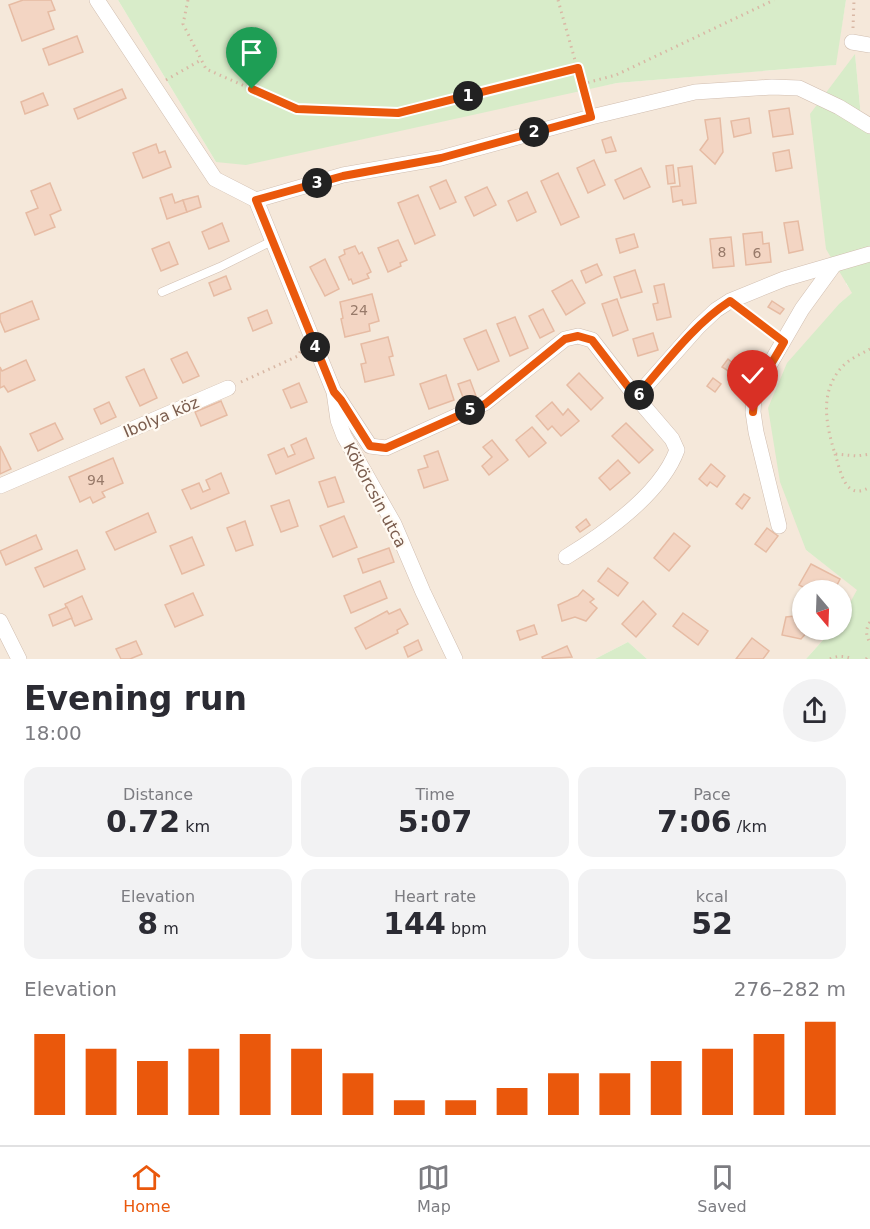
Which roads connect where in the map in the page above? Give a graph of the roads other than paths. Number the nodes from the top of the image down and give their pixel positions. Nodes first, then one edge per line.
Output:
1 (98, 0) edge
2 (852, 42) road end
3 (870, 45) edge
4 (870, 126) edge
5 (256, 200) junction
6 (274, 240) junction
7 (870, 254) edge
8 (834, 265) junction
9 (162, 292) dead end
10 (228, 388) road end
11 (334, 392) junction
12 (636, 397) junction
13 (0, 486) edge
14 (779, 526) dead end
15 (566, 556) dead end
16 (0, 621) edge
17 (19, 659) edge
18 (455, 659) edge

1 - 5 street
2 - 3 street
4 - 5 street
5 - 6 street, Kökörcsin utca
6 - 9 lane
6 - 11 street, Kökörcsin utca
7 - 8 street
8 - 12 street
8 - 14 street
10 - 13 street, Ibolya köz
11 - 12 street
11 - 18 street, Kökörcsin utca
12 - 15 street
16 - 17 street

